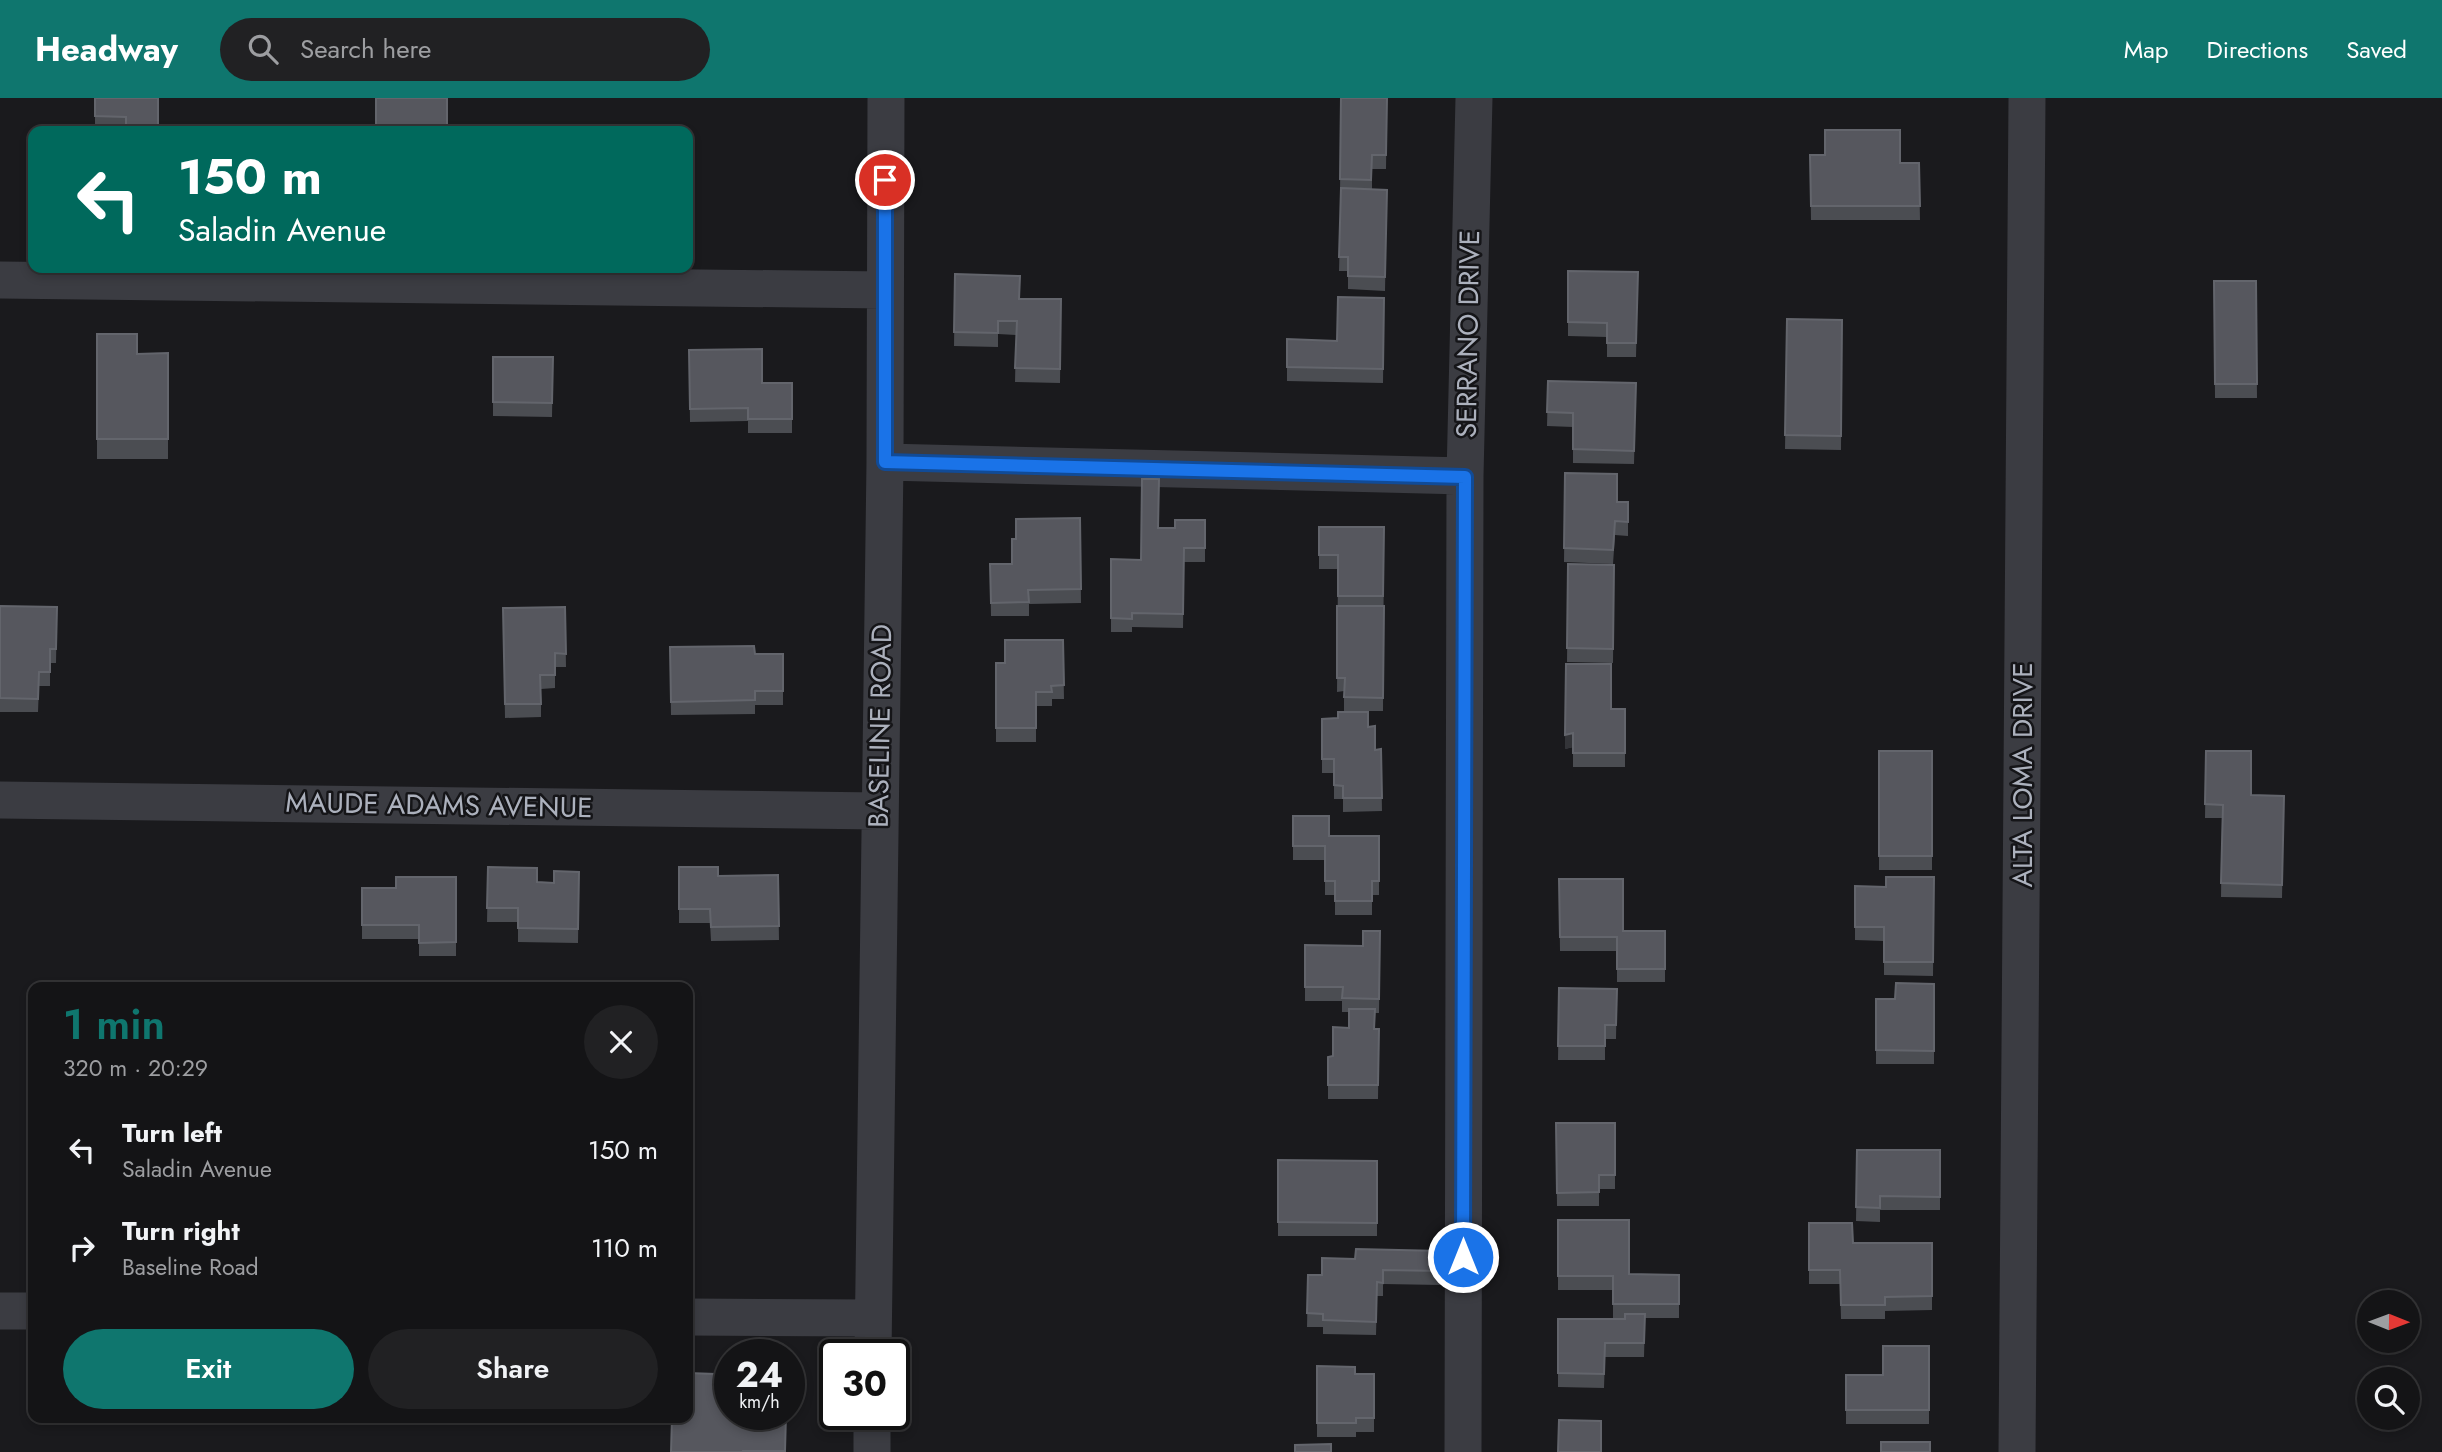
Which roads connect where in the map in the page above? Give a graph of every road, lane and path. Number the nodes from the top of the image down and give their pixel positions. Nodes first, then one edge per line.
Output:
1 (886, 98) edge
2 (1474, 98) edge
3 (2027, 98) edge
4 (0, 280) edge
5 (885, 290) junction
6 (885, 462) junction
7 (1465, 477) junction
8 (0, 800) edge
9 (878, 811) junction
10 (0, 1311) edge
11 (28, 1311) edge
12 (693, 1317) edge
13 (873, 1318) junction
14 (873, 1339) edge
15 (872, 1430) edge
16 (872, 1452) edge
17 (1463, 1452) edge
18 (2017, 1452) edge

1 - 5 street, BASELINE ROAD
2 - 7 street, SERRANO DRIVE
3 - 18 street, ALTA LOMA DRIVE
4 - 5 street
5 - 6 street, BASELINE ROAD
6 - 7 street
6 - 9 street, BASELINE ROAD
7 - 17 street, SERRANO DRIVE
8 - 9 street, MAUDE ADAMS AVENUE
9 - 13 street, BASELINE ROAD
10 - 11 street
12 - 13 street
13 - 14 street, BASELINE ROAD
15 - 16 street

